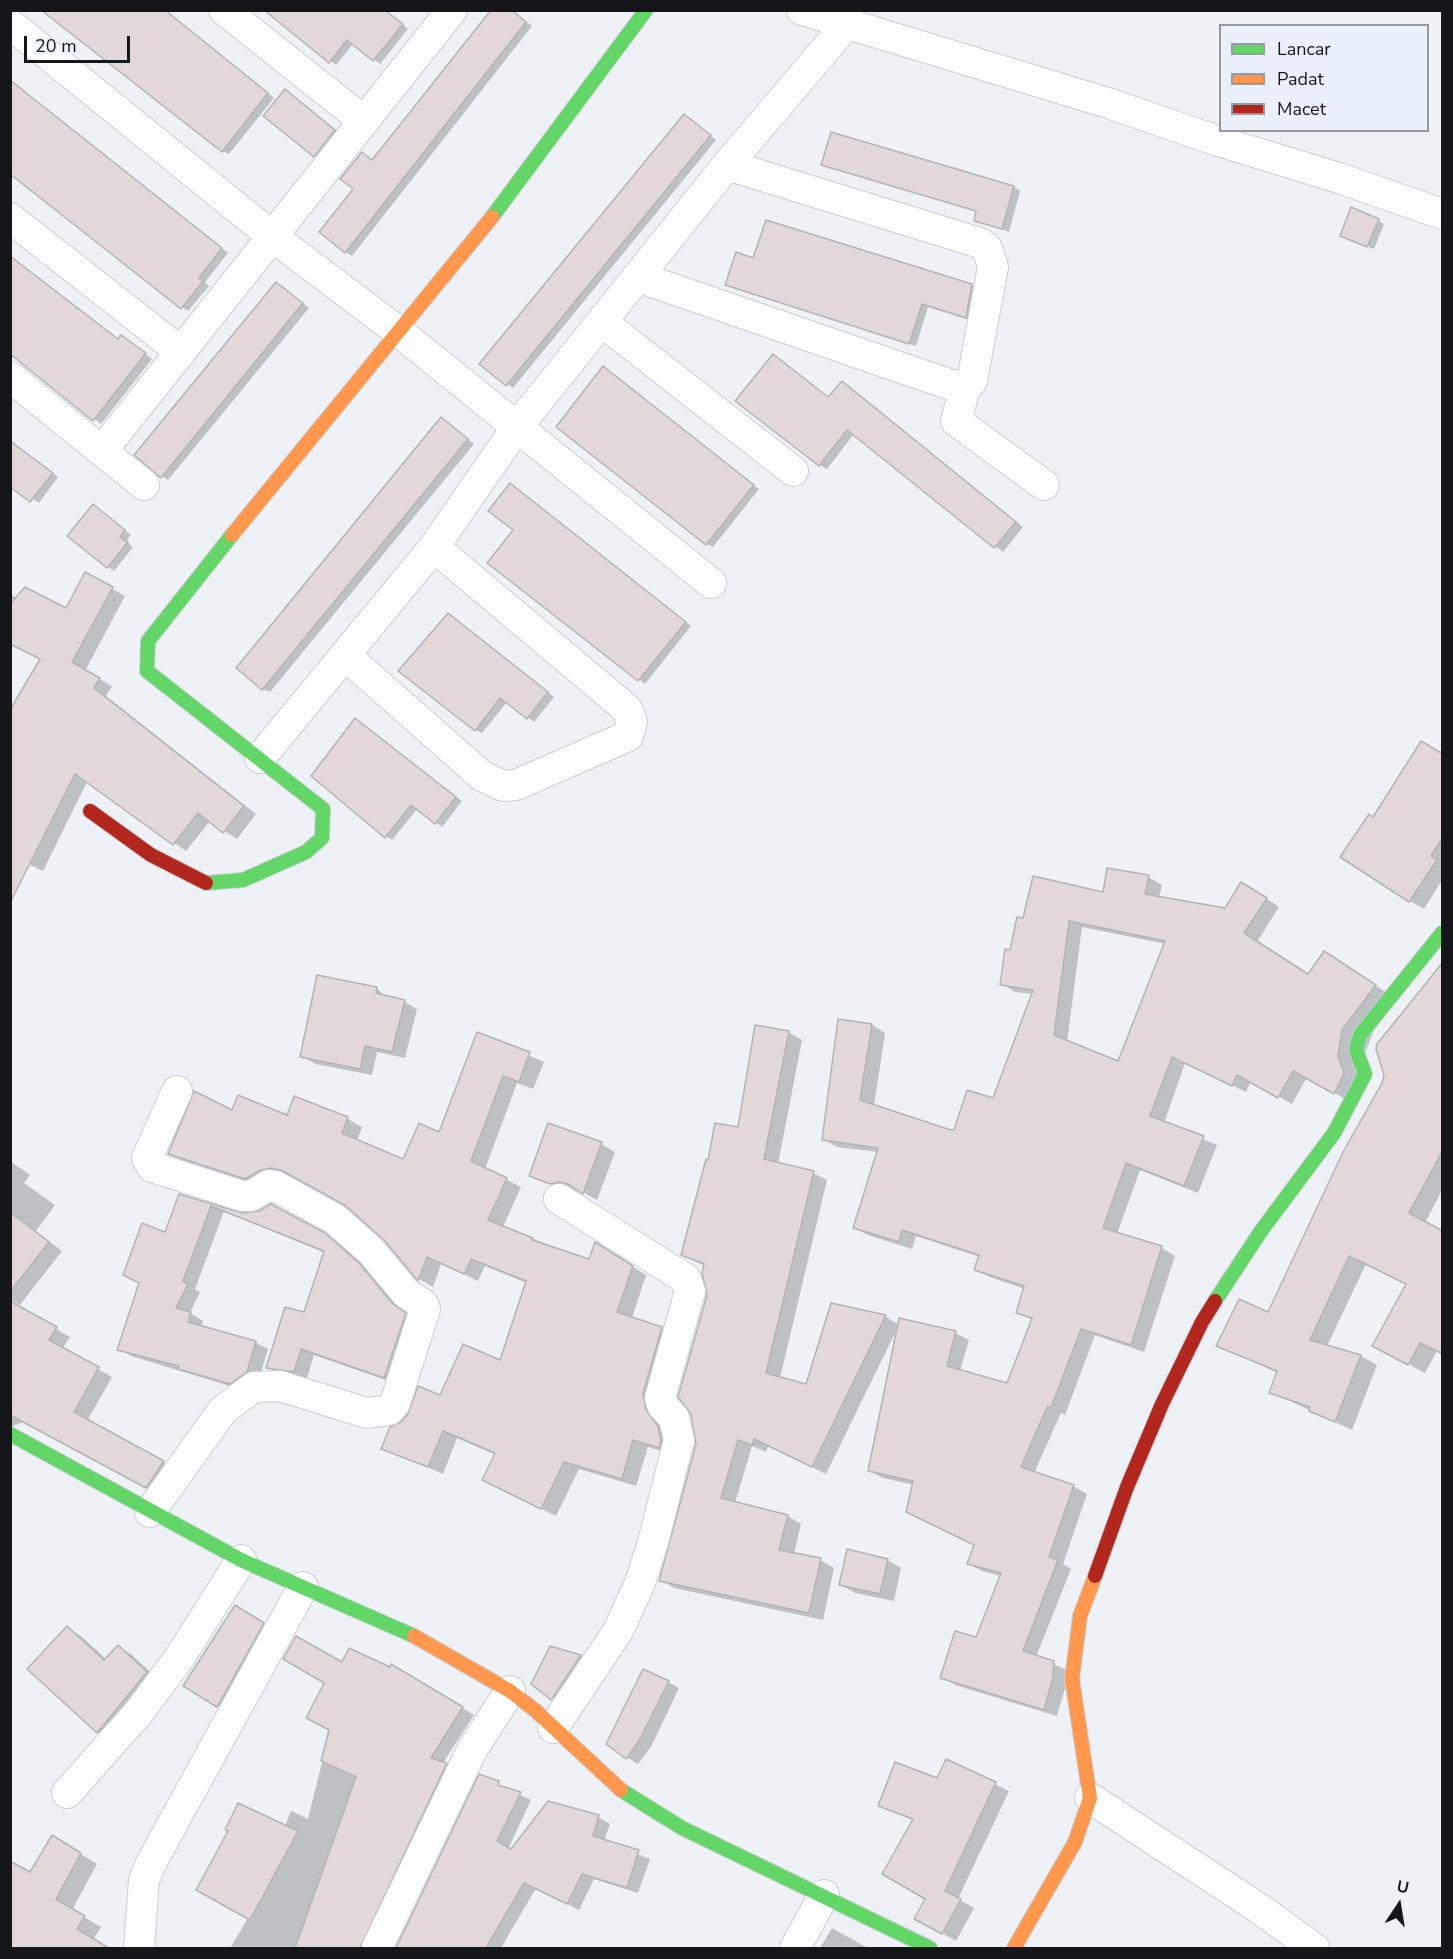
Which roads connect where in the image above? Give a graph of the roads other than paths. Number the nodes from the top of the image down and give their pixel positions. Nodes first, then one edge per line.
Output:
1 (224, 10) edge
2 (646, 10) edge
3 (802, 10) edge
4 (447, 12) edge
5 (10, 24) edge
6 (847, 24) junction
7 (364, 121) junction
8 (727, 165) junction
9 (1443, 214) edge
10 (10, 218) edge
11 (273, 237) junction
12 (638, 277) junction
13 (602, 322) junction
14 (399, 332) junction
15 (182, 351) junction
16 (10, 377) edge
17 (965, 388) junction
18 (517, 427) junction
19 (102, 451) junction
20 (793, 471) dead end
21 (144, 485) dead end
22 (1044, 485) dead end
23 (434, 547) junction
24 (711, 583) dead end
25 (345, 655) junction
26 (260, 758) junction
27 (90, 811) dead end
28 (1443, 933) edge
29 (177, 1091) dead end
30 (559, 1199) dead end
31 (10, 1434) edge
32 (150, 1512) junction
33 (241, 1560) junction
34 (303, 1587) junction
35 (510, 1691) junction
36 (553, 1728) junction
37 (67, 1793) dead end
38 (1090, 1798) junction
39 (824, 1895) junction
40 (139, 1948) edge
41 (377, 1948) edge
42 (795, 1948) edge
43 (930, 1948) edge
44 (1014, 1948) edge
45 (1314, 1948) edge

1 - 7 street
2 - 14 street
3 - 6 street
4 - 7 street
5 - 11 street
6 - 8 street
6 - 9 street
7 - 11 street
8 - 12 street
8 - 17 street
10 - 15 street
11 - 14 street
11 - 15 street
12 - 13 street
12 - 17 street
13 - 18 street
13 - 20 street
14 - 18 street
14 - 26 street
15 - 19 street
16 - 19 street
17 - 22 street
18 - 23 street
18 - 24 street
19 - 21 street
23 - 25 street
23 - 25 street
25 - 26 street
26 - 27 street
28 - 38 street
29 - 32 street
30 - 36 street
31 - 32 street
32 - 33 street
33 - 34 street
33 - 37 street
34 - 35 street
34 - 40 street
35 - 36 street
35 - 41 street
36 - 39 street
38 - 44 street
38 - 45 street
39 - 42 street
39 - 43 street

